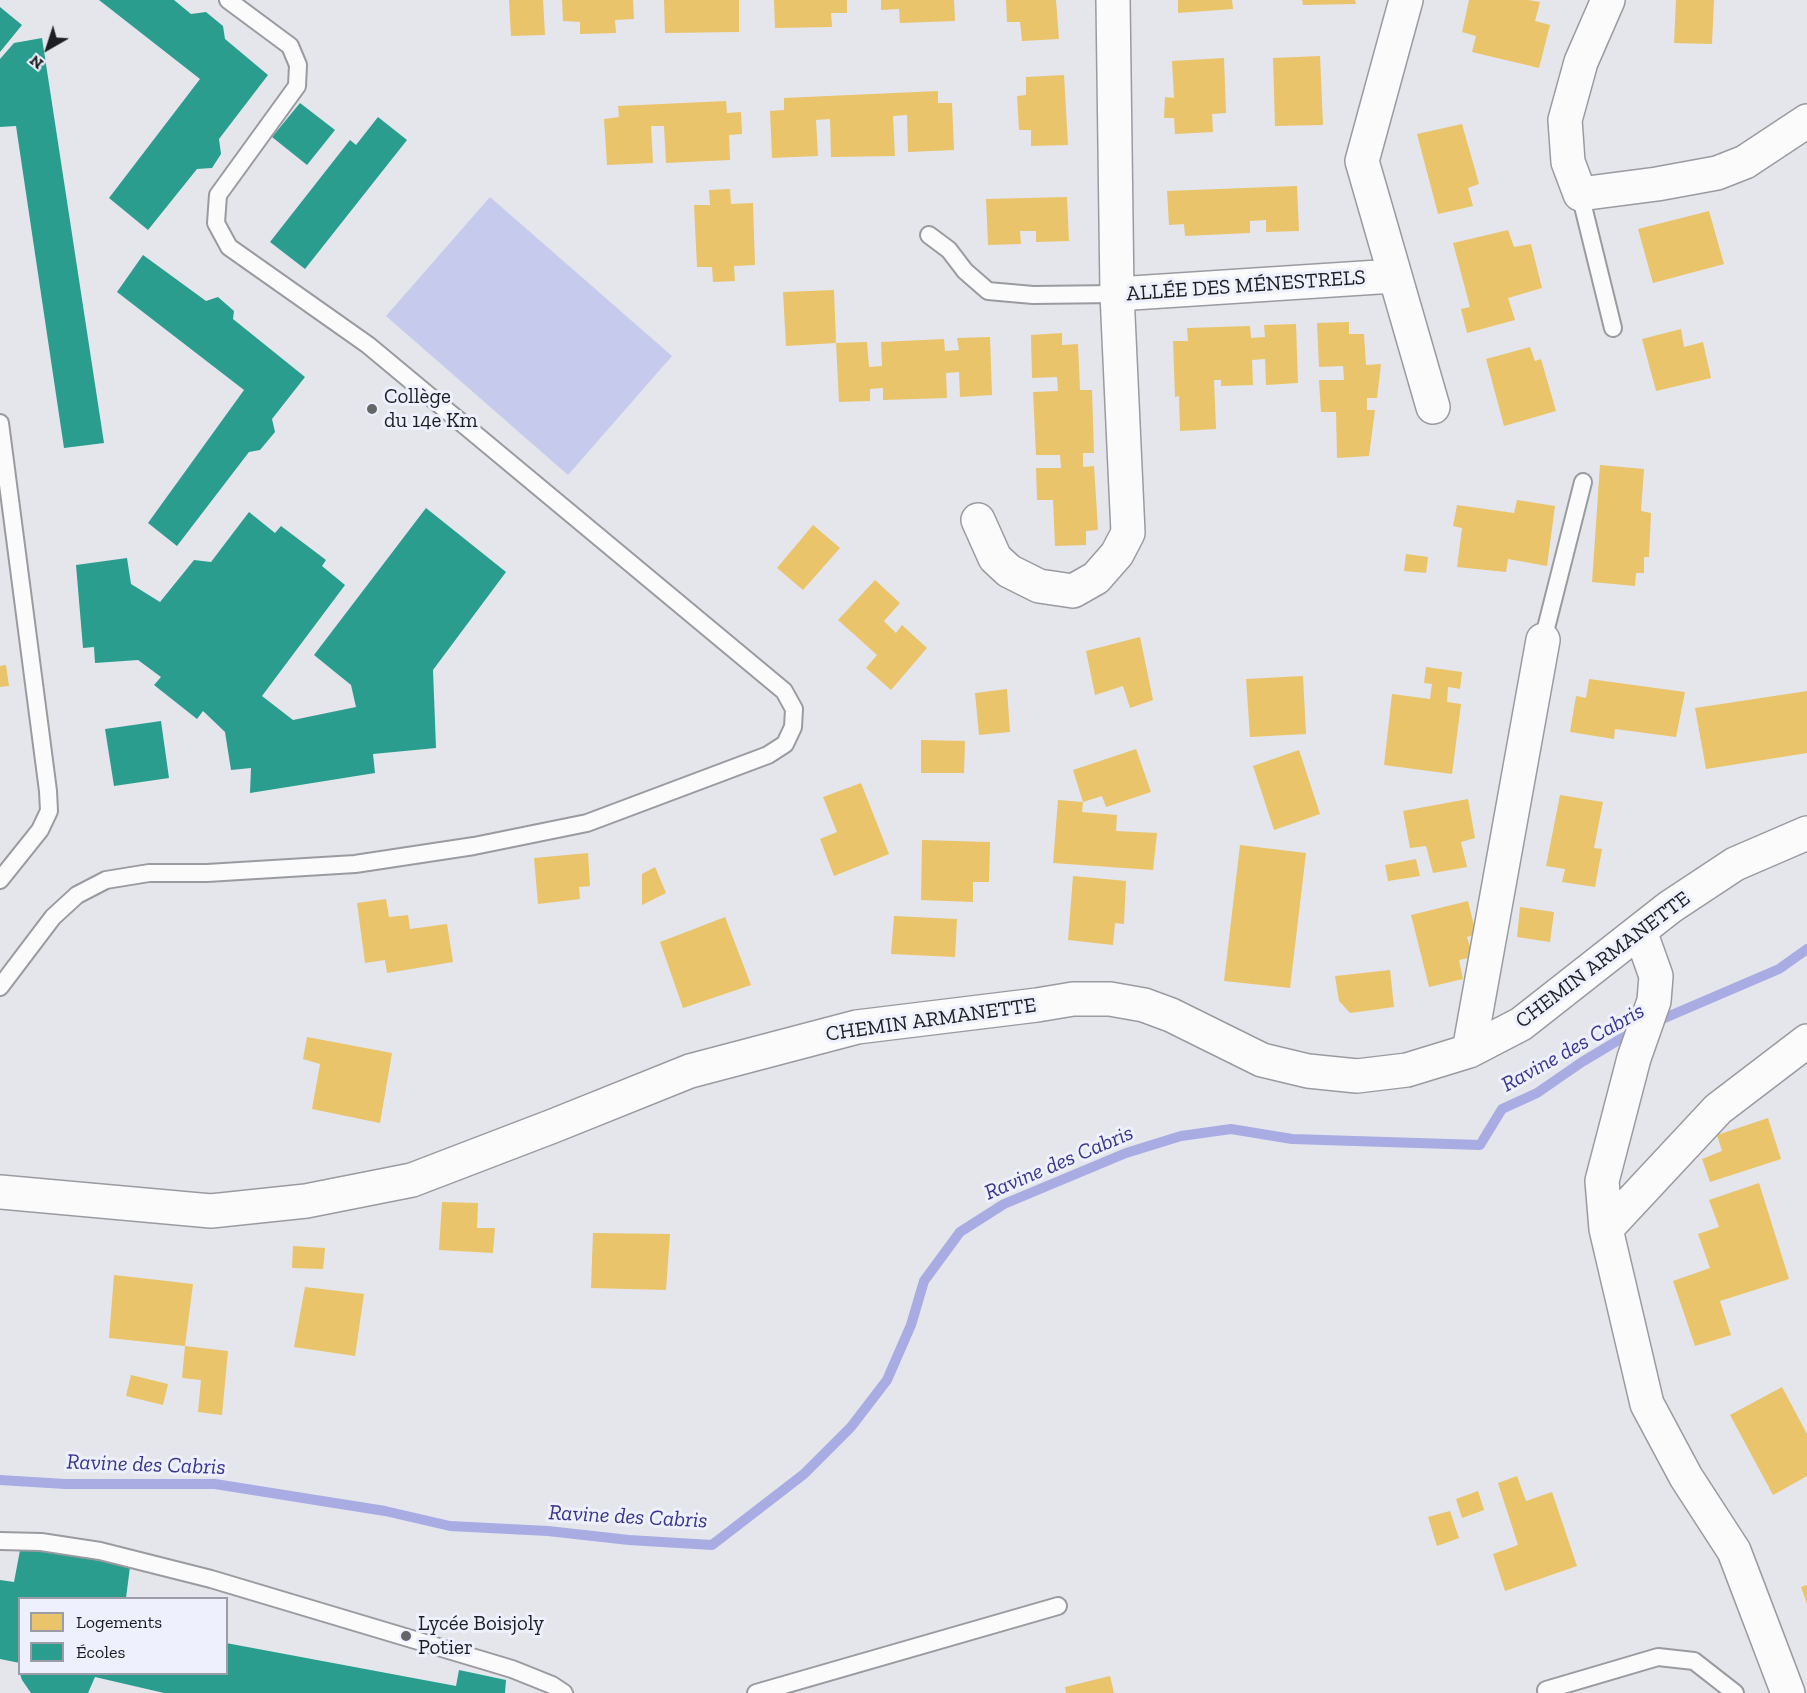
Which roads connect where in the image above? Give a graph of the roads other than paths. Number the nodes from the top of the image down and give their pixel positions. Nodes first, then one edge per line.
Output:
1 (228, 0) edge
2 (1113, 0) edge
3 (1406, 0) edge
4 (1608, 0) edge
5 (1807, 121) edge
6 (1580, 194) junction
7 (929, 235) dead end
8 (1394, 276) junction
9 (1117, 294) junction
10 (1613, 328) dead end
11 (1432, 407) dead end
12 (0, 423) edge
13 (1583, 482) dead end
14 (978, 520) dead end
15 (1543, 640) joint
16 (1807, 833) edge
17 (0, 879) edge
18 (1640, 931) junction
19 (0, 987) edge
20 (1807, 1041) edge
21 (1469, 1052) junction
22 (0, 1192) edge
23 (1606, 1229) junction
24 (0, 1541) edge
25 (1058, 1606) dead end
26 (1546, 1689) dead end
27 (564, 1693) edge
28 (756, 1693) edge
29 (1735, 1693) edge
30 (1788, 1693) edge

1 - 19 lane
2 - 9 street
3 - 8 street
4 - 6 street
5 - 6 street
6 - 10 lane
7 - 9 lane
8 - 9 street, ALLÉE DES MÉNESTRELS
8 - 11 street
9 - 14 street, ALLÉE DES MÉNESTRELS
12 - 17 lane
13 - 15 lane
15 - 21 street
16 - 18 street, CHEMIN ARMANETTE
18 - 21 street, CHEMIN ARMANETTE
18 - 23 street
20 - 23 street
21 - 22 street, CHEMIN ARMANETTE
23 - 30 street
24 - 27 lane
25 - 28 lane
26 - 29 lane

